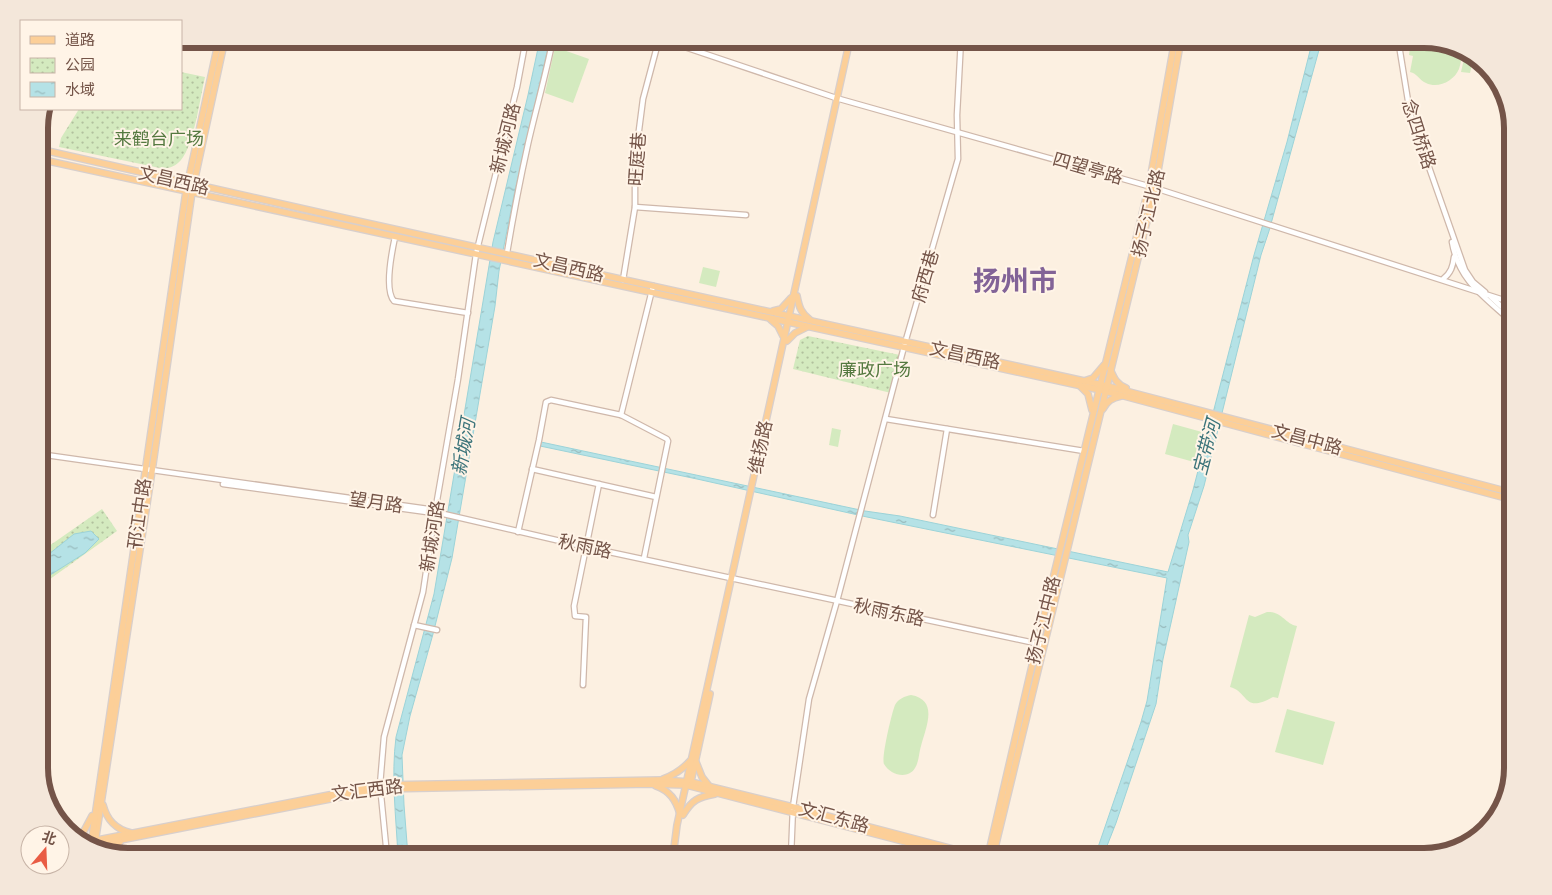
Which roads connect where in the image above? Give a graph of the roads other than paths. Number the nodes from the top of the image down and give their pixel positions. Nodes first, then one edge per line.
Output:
1 (217, 48) edge
2 (223, 48) edge
3 (524, 48) edge
4 (551, 48) edge
5 (657, 48) edge
6 (687, 48) edge
7 (849, 48) edge
8 (961, 48) edge
9 (1174, 48) edge
10 (1178, 48) edge
11 (1399, 48) edge
12 (838, 98) junction
13 (958, 131) junction
14 (48, 151) edge
15 (48, 161) edge
16 (191, 184) junction
17 (1152, 187) junction
18 (189, 191) junction
19 (635, 207) junction
20 (746, 215) dead end
21 (1450, 228) junction
22 (395, 237) junction
23 (477, 251) junction
24 (506, 253) junction
25 (1454, 256) junction
26 (1443, 279) junction
27 (623, 280) junction
28 (653, 289) junction
29 (1479, 291) junction
30 (795, 295) junction
31 (1488, 295) junction
32 (1504, 300) edge
33 (1504, 309) edge
34 (468, 313) junction
35 (771, 315) junction
36 (1504, 315) edge
37 (790, 319) junction
38 (812, 321) junction
39 (808, 326) junction
40 (785, 340) junction
41 (905, 345) junction
42 (1106, 361) junction
43 (1110, 369) junction
44 (1082, 383) junction
45 (1103, 388) junction
46 (1140, 394) junction
47 (1123, 396) junction
48 (621, 415) junction
49 (1096, 415) junction
50 (1209, 416) junction
51 (886, 419) junction
52 (1222, 420) junction
53 (947, 429) junction
54 (1084, 451) junction
55 (48, 457) edge
56 (532, 469) junction
57 (149, 472) junction
58 (599, 484) junction
59 (1504, 491) edge
60 (656, 497) junction
61 (1504, 498) edge
62 (435, 512) junction
63 (933, 516) dead end
64 (518, 532) junction
65 (586, 547) junction
66 (1064, 549) junction
67 (644, 558) junction
68 (1061, 558) junction
69 (733, 577) junction
70 (837, 602) junction
71 (414, 625) junction
72 (438, 630) dead end
73 (1037, 644) junction
74 (1044, 645) junction
75 (583, 685) dead end
76 (694, 759) junction
77 (660, 780) junction
78 (649, 784) junction
79 (689, 784) junction
80 (709, 786) junction
81 (381, 787) junction
82 (407, 787) junction
83 (718, 793) junction
84 (99, 802) junction
85 (792, 809) junction
86 (681, 814) junction
87 (82, 833) edge
88 (133, 833) junction
89 (94, 840) edge
90 (122, 840) junction
91 (101, 843) edge
92 (103, 843) edge
93 (920, 845) junction
94 (114, 846) edge
95 (386, 848) edge
96 (676, 848) edge
97 (791, 848) edge
98 (919, 848) edge
99 (931, 848) edge
100 (948, 848) edge
101 (990, 848) edge
102 (996, 848) edge

1 - 16 main road
2 - 16 main road
3 - 23 street, 新城河路
4 - 24 street
5 - 19 street, 旺庭巷
6 - 12 street, 四望亭路
7 - 12 main road, 维扬路
8 - 13 street, 府西巷
9 - 17 main road, 扬子江北路
10 - 17 main road, 扬子江北路
11 - 21 street, 念四桥路
12 - 13 street, 四望亭路
12 - 30 main road, 维扬路
13 - 17 street, 四望亭路
13 - 41 street, 府西巷
14 - 16 main road, 文昌西路
15 - 18 main road, 文昌西路
16 - 18 main road, 邗江中路
16 - 23 main road, 文昌西路
17 - 26 street, 四望亭路
17 - 42 main road, 扬子江北路
17 - 43 main road, 扬子江北路
18 - 22 main road, 文昌西路
18 - 57 main road, 邗江中路
19 - 20 street
19 - 27 street, 旺庭巷
21 - 25 street, 念四桥路
21 - 31 street, 念四桥路
22 - 23 main road, 文昌西路
22 - 34 street
23 - 24 main road, 文昌西路
23 - 28 main road, 文昌西路
23 - 34 street, 新城河路
24 - 27 main road, 文昌西路
25 - 26 street
25 - 29 street, 念四桥路
26 - 29 street, 四望亭路
27 - 28 main road, 文昌西路
28 - 35 main road, 文昌西路
28 - 48 street
29 - 31 street, 四望亭路
29 - 36 street, 念四桥路
30 - 35 main road
30 - 37 main road, 维扬路
30 - 38 main road
31 - 32 street, 四望亭路
31 - 33 street
34 - 62 street, 新城河路
35 - 37 main road, 文昌西路
35 - 40 main road
37 - 38 main road, 文昌西路
37 - 39 main road, 文昌西路
37 - 40 main road, 维扬路
38 - 41 main road, 文昌西路
39 - 40 main road
39 - 41 main road, 文昌西路
40 - 69 main road, 维扬路
41 - 44 main road, 文昌西路
41 - 51 street, 府西巷
42 - 44 main road
42 - 45 main road, 扬子江北路
43 - 45 main road, 扬子江北路
43 - 46 main road
44 - 45 main road, 文昌西路
44 - 49 main road
45 - 46 main road, 文昌中路
45 - 47 main road, 文昌中路
45 - 49 main road, 扬子江中路
46 - 50 main road, 文昌中路
47 - 49 main road
47 - 50 main road, 文昌中路
48 - 56 street
48 - 60 street
49 - 54 main road, 扬子江中路
49 - 66 main road, 扬子江中路
50 - 52 main road, 文昌中路
51 - 53 street
51 - 70 street, 府西巷
52 - 59 main road, 文昌中路
52 - 61 main road, 文昌中路
53 - 54 street
53 - 63 street
54 - 66 main road, 扬子江中路
55 - 57 street, 望月路
56 - 58 street
56 - 64 street
57 - 62 street, 望月路
57 - 84 main road, 邗江中路
58 - 60 street
58 - 65 street
60 - 67 street
62 - 64 street, 秋雨路
62 - 71 street, 新城河路
64 - 65 street, 秋雨路
65 - 67 street, 秋雨路
65 - 75 street
66 - 68 main road, 扬子江中路
67 - 69 street, 秋雨路
68 - 73 main road, 扬子江中路
68 - 74 main road, 扬子江中路
69 - 70 street, 秋雨东路
69 - 76 main road, 维扬路
70 - 73 street, 秋雨东路
70 - 85 street, 府西巷
71 - 72 street
71 - 81 street, 新城河路
73 - 74 street, 秋雨东路
73 - 101 main road, 扬子江中路
74 - 102 main road, 扬子江中路
76 - 77 main road
76 - 79 main road, 维扬路
76 - 80 main road
77 - 79 main road, 文汇西路
77 - 82 main road, 文汇西路
78 - 79 main road, 文汇西路
78 - 82 main road, 文汇西路
78 - 86 main road
79 - 80 main road, 文汇东路
79 - 83 main road, 文汇东路
79 - 86 main road, 维扬路
80 - 85 main road, 文汇东路
81 - 82 main road, 文汇西路
81 - 88 main road, 文汇西路
81 - 90 main road, 文汇西路
81 - 95 street, 新城河路
83 - 85 main road, 文汇东路
83 - 86 main road
84 - 87 main road
84 - 88 main road
84 - 89 main road, 邗江中路
85 - 93 main road, 文汇东路
85 - 97 street, 府西巷
85 - 100 main road, 文汇东路
86 - 96 main road, 维扬路
88 - 91 main road, 文汇西路
90 - 92 main road, 文汇西路
90 - 94 main road
93 - 98 street
93 - 99 main road, 文汇东路

